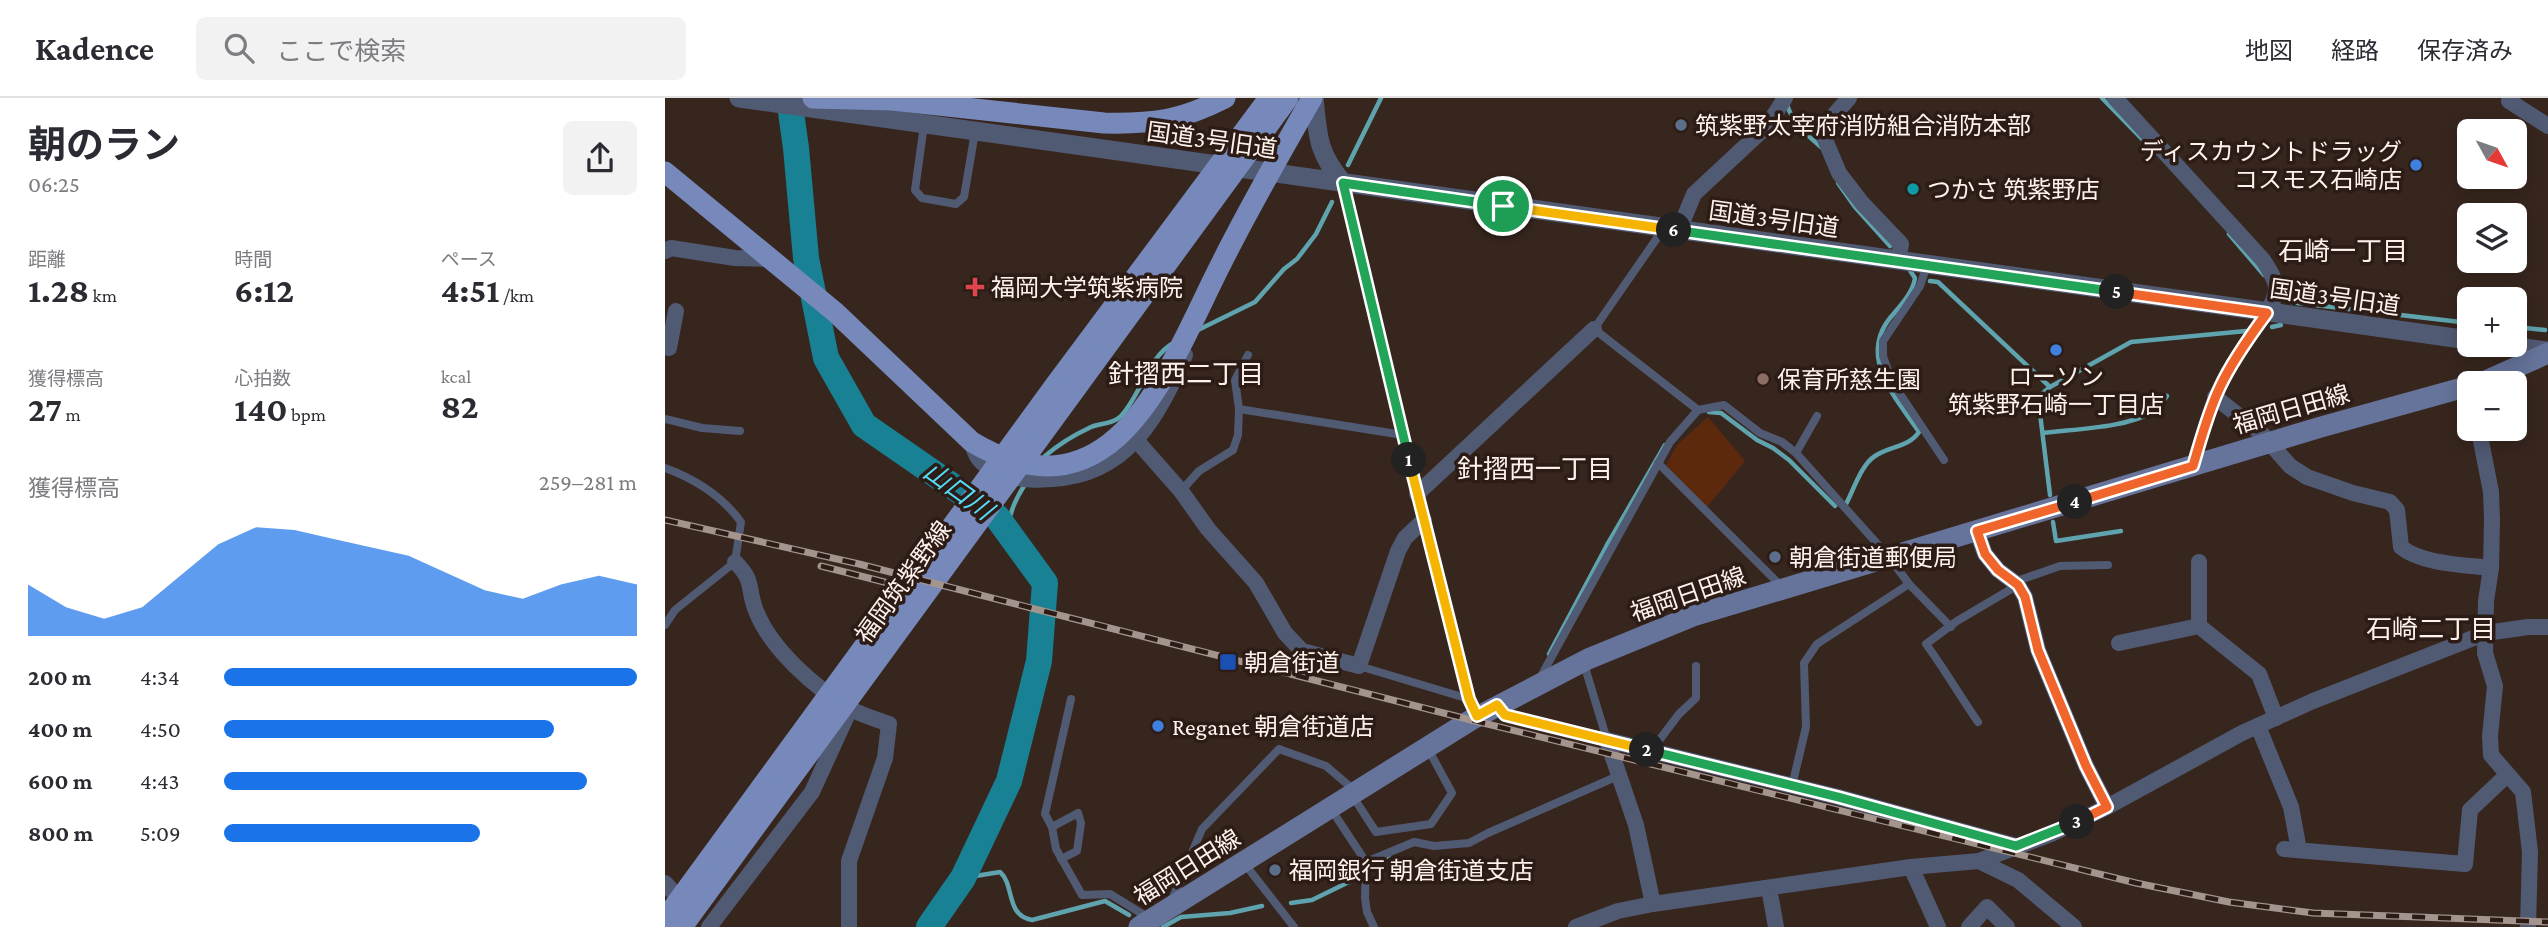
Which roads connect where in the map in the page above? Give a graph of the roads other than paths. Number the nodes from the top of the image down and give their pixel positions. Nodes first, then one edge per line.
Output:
1 (1225, 98) edge
2 (1269, 98) edge
3 (1288, 98) edge
4 (1313, 98) edge
5 (1770, 98) edge
6 (1785, 98) edge
7 (1849, 98) edge
8 (2115, 98) edge
9 (748, 99) edge
10 (2509, 101) dead end
11 (824, 103) edge
12 (1775, 115) junction
13 (924, 125) junction
14 (2548, 126) edge
15 (975, 132) junction
16 (665, 172) edge
17 (1278, 174) junction
18 (1343, 183) junction
19 (1672, 229) junction
20 (665, 251) edge
21 (1898, 260) junction
22 (773, 262) junction
23 (1927, 265) junction
24 (676, 311) dead end
25 (2267, 313) junction
26 (1594, 329) junction
27 (2457, 338) edge
28 (665, 347) edge
29 (2527, 349) edge
30 (2548, 352) edge
31 (1248, 355) dead end
32 (2508, 371) edge
33 (2457, 389) edge
34 (2215, 397) junction
35 (1239, 409) junction
36 (1698, 411) junction
37 (1817, 416) dead end
38 (665, 419) edge
39 (740, 432) dead end
40 (1403, 435) junction
41 (1137, 441) junction
42 (2481, 441) edge
43 (972, 442) junction
44 (2268, 443) junction
45 (1796, 453) junction
46 (1944, 460) dead end
47 (1658, 463) junction
48 (2193, 466) junction
49 (665, 468) edge
50 (1181, 491) junction
51 (1417, 494) junction
52 (1424, 520) junction
53 (1977, 531) junction
54 (1889, 557) junction
55 (735, 562) junction
56 (2199, 562) dead end
57 (2108, 565) dead end
58 (2491, 568) junction
59 (1909, 584) junction
60 (2016, 584) junction
61 (1783, 589) junction
62 (665, 625) edge
63 (2199, 626) junction
64 (1951, 627) junction
65 (2548, 627) edge
66 (2486, 633) junction
67 (2119, 643) dead end
68 (1583, 661) junction
69 (1359, 666) junction
70 (1696, 667) dead end
71 (1537, 683) junction
72 (1071, 699) dead end
73 (1497, 705) junction
74 (1473, 708) junction
75 (850, 709) junction
76 (2276, 718) junction
77 (1978, 722) dead end
78 (2257, 726) junction
79 (1607, 740) junction
80 (1427, 747) junction
81 (1651, 751) junction
82 (2507, 775) junction
83 (1618, 776) junction
84 (1791, 786) junction
85 (1354, 794) junction
86 (2107, 807) junction
87 (1331, 808) junction
88 (1052, 827) junction
89 (2016, 846) junction
90 (1062, 859) junction
91 (1979, 861) junction
92 (1366, 862) junction
93 (1244, 863) junction
94 (1911, 867) junction
95 (665, 883) edge
96 (1769, 888) junction
97 (1653, 904) junction
98 (665, 919) edge
99 (1153, 919) edge
100 (1620, 919) edge
101 (682, 927) edge
102 (707, 927) edge
103 (849, 927) edge
104 (1294, 927) edge
105 (1374, 927) edge
106 (1576, 927) edge
107 (1776, 927) edge
108 (1938, 927) edge
109 (1969, 927) edge
110 (2007, 927) edge
111 (2074, 927) edge
112 (2528, 927) edge

1 - 11 main road
2 - 98 main road, 福岡筑紫野線
3 - 101 main road, 福岡筑紫野線
4 - 18 street
4 - 43 main road
5 - 12 lane
6 - 12 street
7 - 21 street
8 - 25 street
9 - 11 street, 国道3号旧道
10 - 14 street
11 - 13 street, 国道3号旧道
12 - 19 street
13 - 15 street, 国道3号旧道
13 - 15 lane
15 - 17 street, 国道3号旧道
16 - 22 main road
17 - 18 street, 国道3号旧道
17 - 41 street
18 - 19 street, 国道3号旧道
18 - 40 lane
19 - 21 street, 国道3号旧道
19 - 26 lane
20 - 22 street
21 - 23 street, 国道3号旧道
22 - 43 main road
23 - 25 street, 国道3号旧道
23 - 46 lane
24 - 28 street
25 - 27 street, 国道3号旧道
25 - 34 lane
26 - 36 lane
26 - 51 street
29 - 30 street
30 - 32 main road
31 - 35 lane
33 - 44 main road, 福岡日田線
34 - 44 street
34 - 48 lane
35 - 40 lane
35 - 50 lane
36 - 45 lane
36 - 47 lane
37 - 45 lane
38 - 39 lane
40 - 51 lane
41 - 43 street
41 - 50 street
42 - 58 street
44 - 48 main road, 福岡日田線
44 - 58 street
45 - 54 lane
47 - 61 lane
47 - 71 lane
48 - 53 main road, 福岡日田線
49 - 55 lane
50 - 69 street
51 - 52 lane
52 - 69 street
52 - 74 lane
53 - 54 main road, 福岡日田線
53 - 60 street
54 - 59 lane
54 - 61 main road, 福岡日田線
55 - 62 lane
55 - 75 street
56 - 63 street
57 - 60 lane
58 - 66 street
59 - 64 lane
59 - 84 lane
60 - 64 lane
60 - 86 street
61 - 68 main road, 福岡日田線
63 - 67 street
63 - 76 street
64 - 77 lane
65 - 66 street
66 - 76 street
66 - 82 street
68 - 71 main road, 福岡日田線
68 - 79 lane
69 - 74 lane
70 - 81 lane
71 - 73 main road, 福岡日田線
72 - 88 lane
73 - 74 main road, 福岡日田線
73 - 79 lane
74 - 80 main road, 福岡日田線
75 - 102 street
75 - 103 street
76 - 78 street
78 - 82 street
78 - 86 street
79 - 81 street
79 - 83 street
80 - 85 main road, 福岡日田線
80 - 85 lane
81 - 84 street
82 - 112 street
83 - 92 lane
83 - 97 street
84 - 89 street
85 - 87 main road, 福岡日田線
85 - 99 lane
86 - 89 street
87 - 92 lane
87 - 93 main road, 福岡日田線
88 - 90 lane
88 - 90 lane
89 - 91 street
90 - 99 lane
91 - 94 street
91 - 111 street
92 - 105 lane
93 - 99 main road, 福岡日田線
93 - 104 lane
94 - 96 street
94 - 108 street
95 - 102 street
96 - 97 street
96 - 107 street
97 - 100 street
100 - 106 street
109 - 110 street

